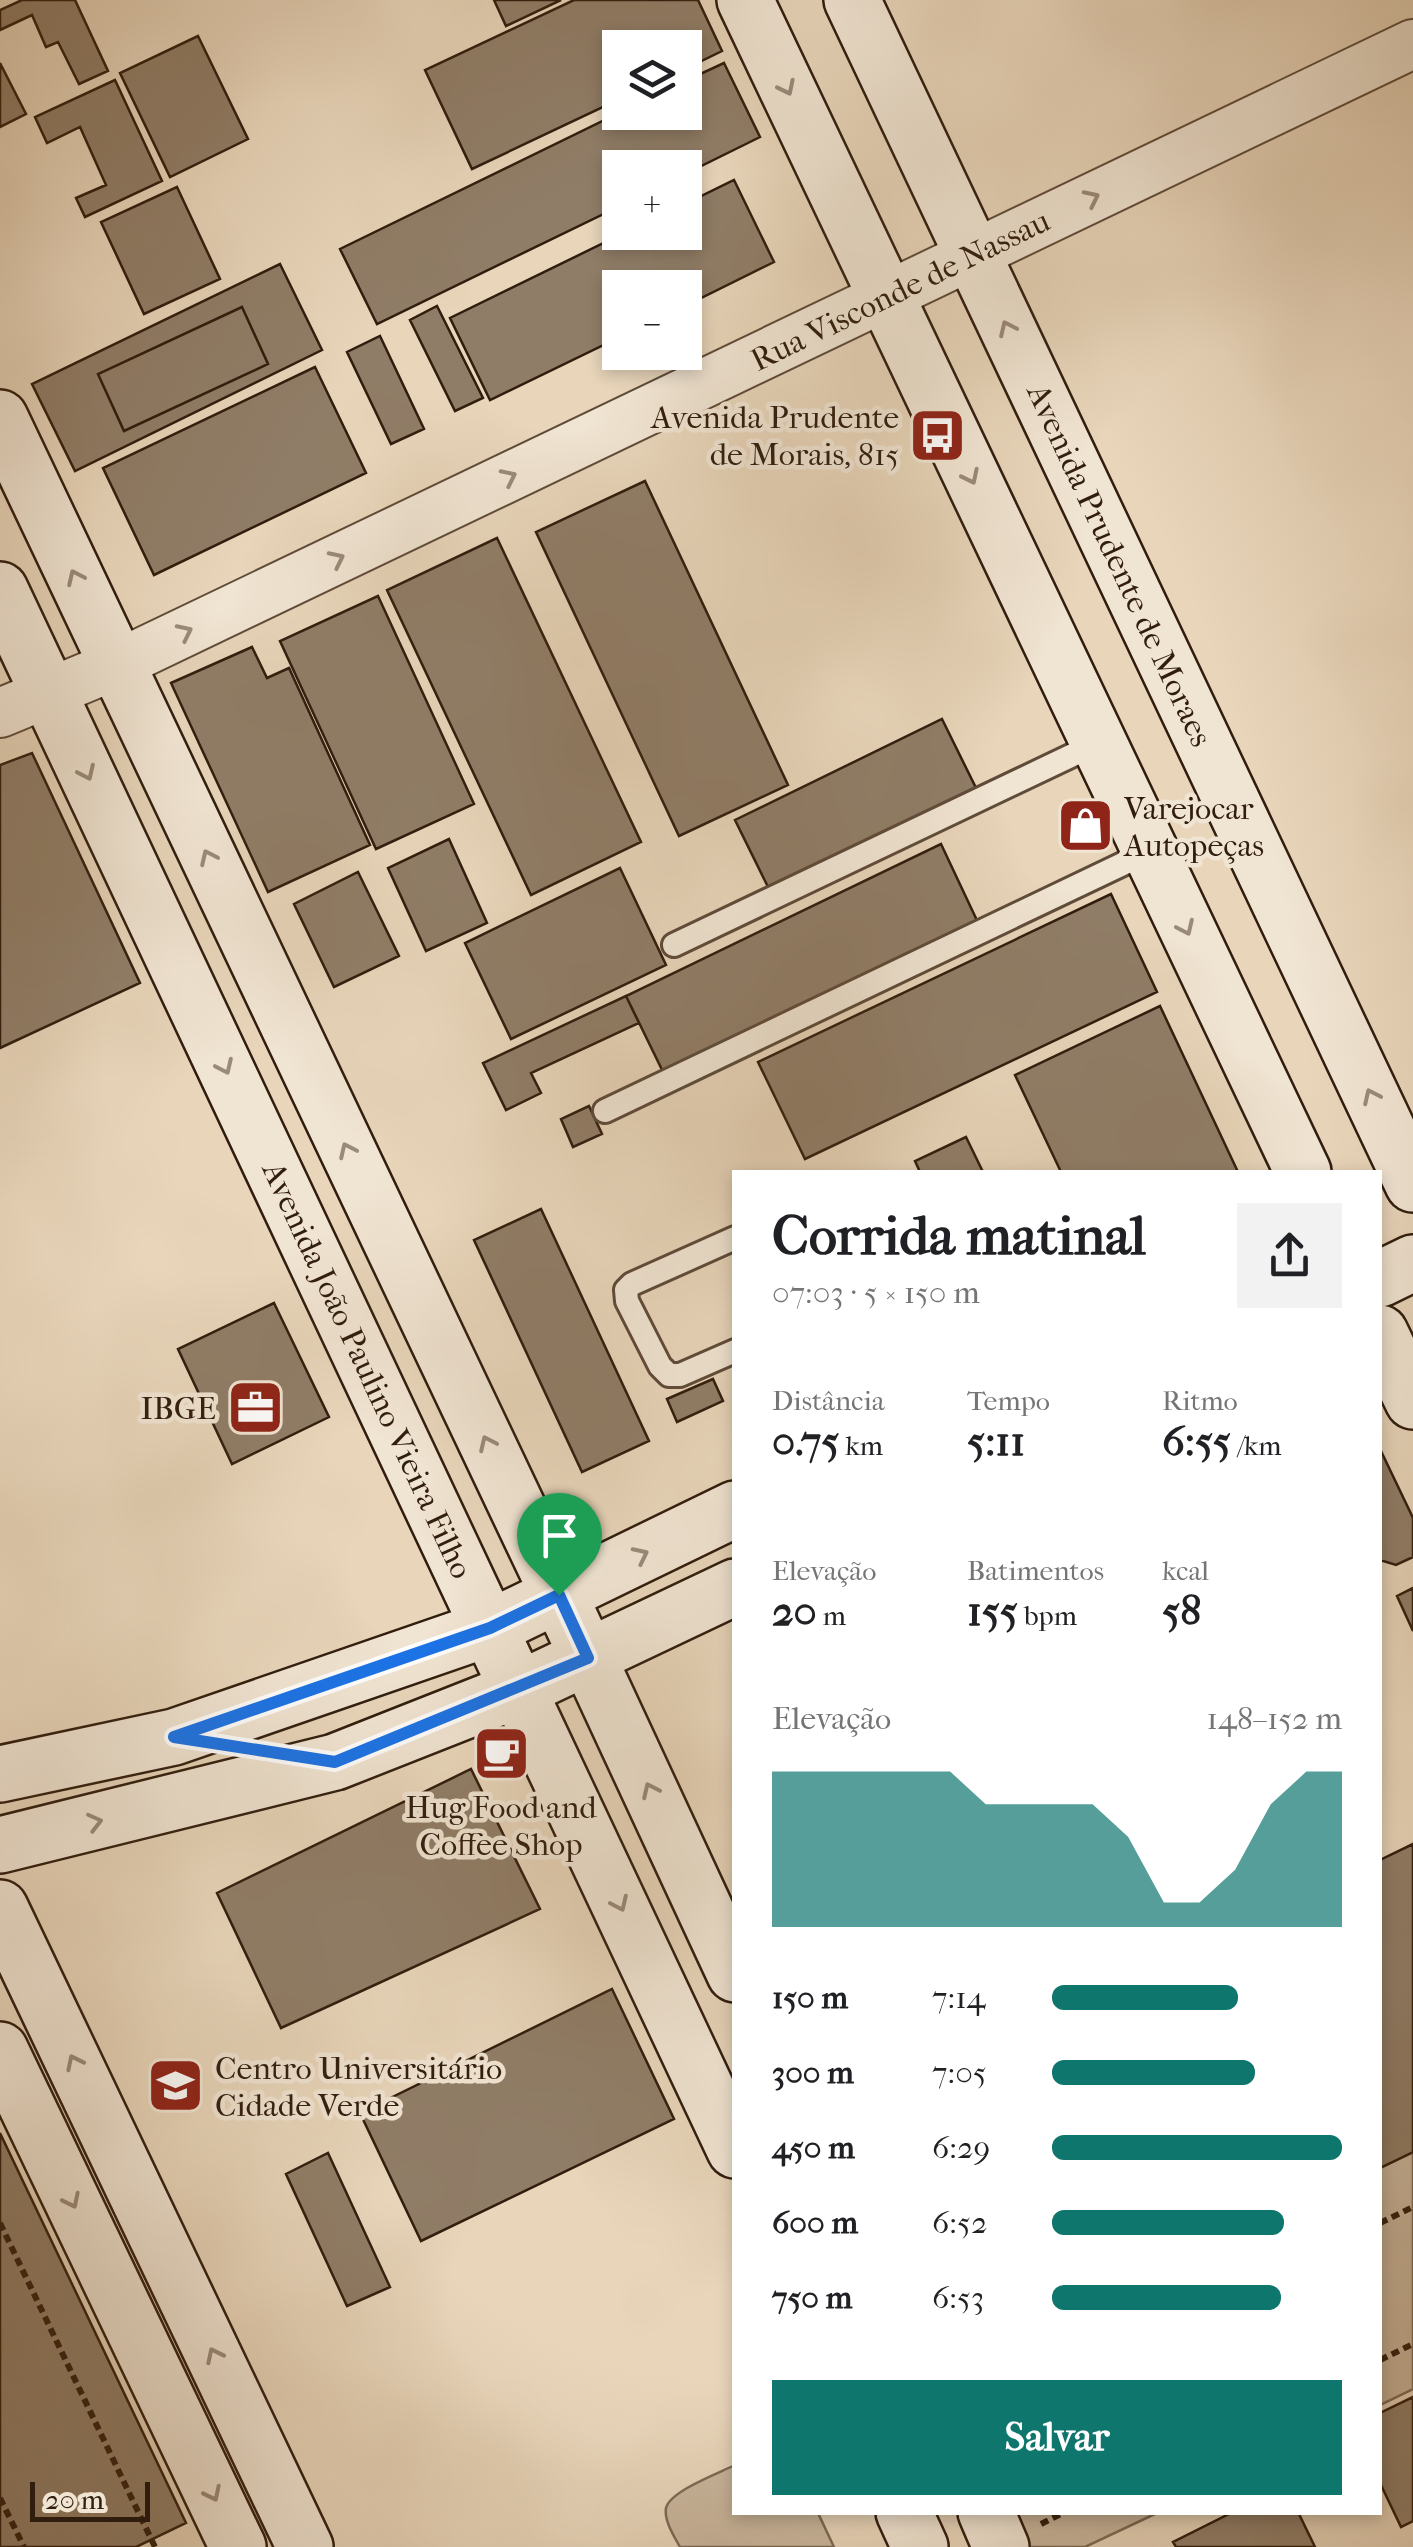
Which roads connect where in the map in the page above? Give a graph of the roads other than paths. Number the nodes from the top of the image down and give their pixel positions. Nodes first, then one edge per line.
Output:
1 (745, 0) edge
2 (852, 0) edge
3 (1413, 44) edge
4 (973, 255) junction
5 (886, 296) junction
6 (0, 418) edge
7 (0, 590) edge
8 (116, 665) junction
9 (25, 703) edge
10 (1098, 743) junction
11 (1150, 851) junction
12 (674, 946) dead end
13 (605, 1111) dead end
14 (1302, 1170) edge
15 (1404, 1182) edge
16 (732, 1239) edge
17 (1413, 1263) edge
18 (1382, 1277) edge
19 (1382, 1336) edge
20 (732, 1352) edge
21 (1413, 1401) edge
22 (732, 1511) edge
23 (732, 1587) edge
24 (559, 1595) junction
25 (490, 1628) junction
26 (588, 1658) junction
27 (520, 1689) junction
28 (174, 1737) junction
29 (335, 1762) junction
30 (0, 1774) edge
31 (0, 1846) edge
32 (0, 1908) edge
33 (732, 1968) edge
34 (0, 2050) edge
35 (732, 2144) edge
36 (905, 2515) edge
37 (987, 2515) edge
38 (238, 2547) edge
39 (306, 2547) edge
40 (920, 2547) edge
41 (1001, 2547) edge

1 -> 5 main road
2 - 4 main road, Avenida Prudente de Moraes
4 -> 3 street, Rua Visconde de Nassau
4 - 5 street, Rua Visconde de Nassau
15 -> 4 main road, Avenida Prudente de Moraes
8 -> 5 street, Rua Visconde de Nassau
5 -> 10 main road
8 -> 6 main road
7 - 9 main road, Avenida João Paulino Vieira Filho
8 - 9 street, Rua Visconde de Nassau
24 -> 8 main road
9 -> 25 main road, Avenida João Paulino Vieira Filho
10 - 11 main road
10 - 12 lane
11 - 13 lane
11 -> 14 main road
16 - 20 lane
17 - 18 main road
19 - 21 main road
24 -> 22 main road
23 - 26 main road
24 - 25 main road
24 - 26 main road
25 - 27 main road, Avenida João Paulino Vieira Filho
25 - 28 main road
26 - 27 main road
33 -> 26 main road
27 - 29 main road
27 -> 35 main road, Avenida João Paulino Vieira Filho
28 - 29 main road
28 - 30 main road
31 -> 29 main road
39 -> 32 main road
34 -> 38 main road
36 - 40 main road
37 - 41 main road

